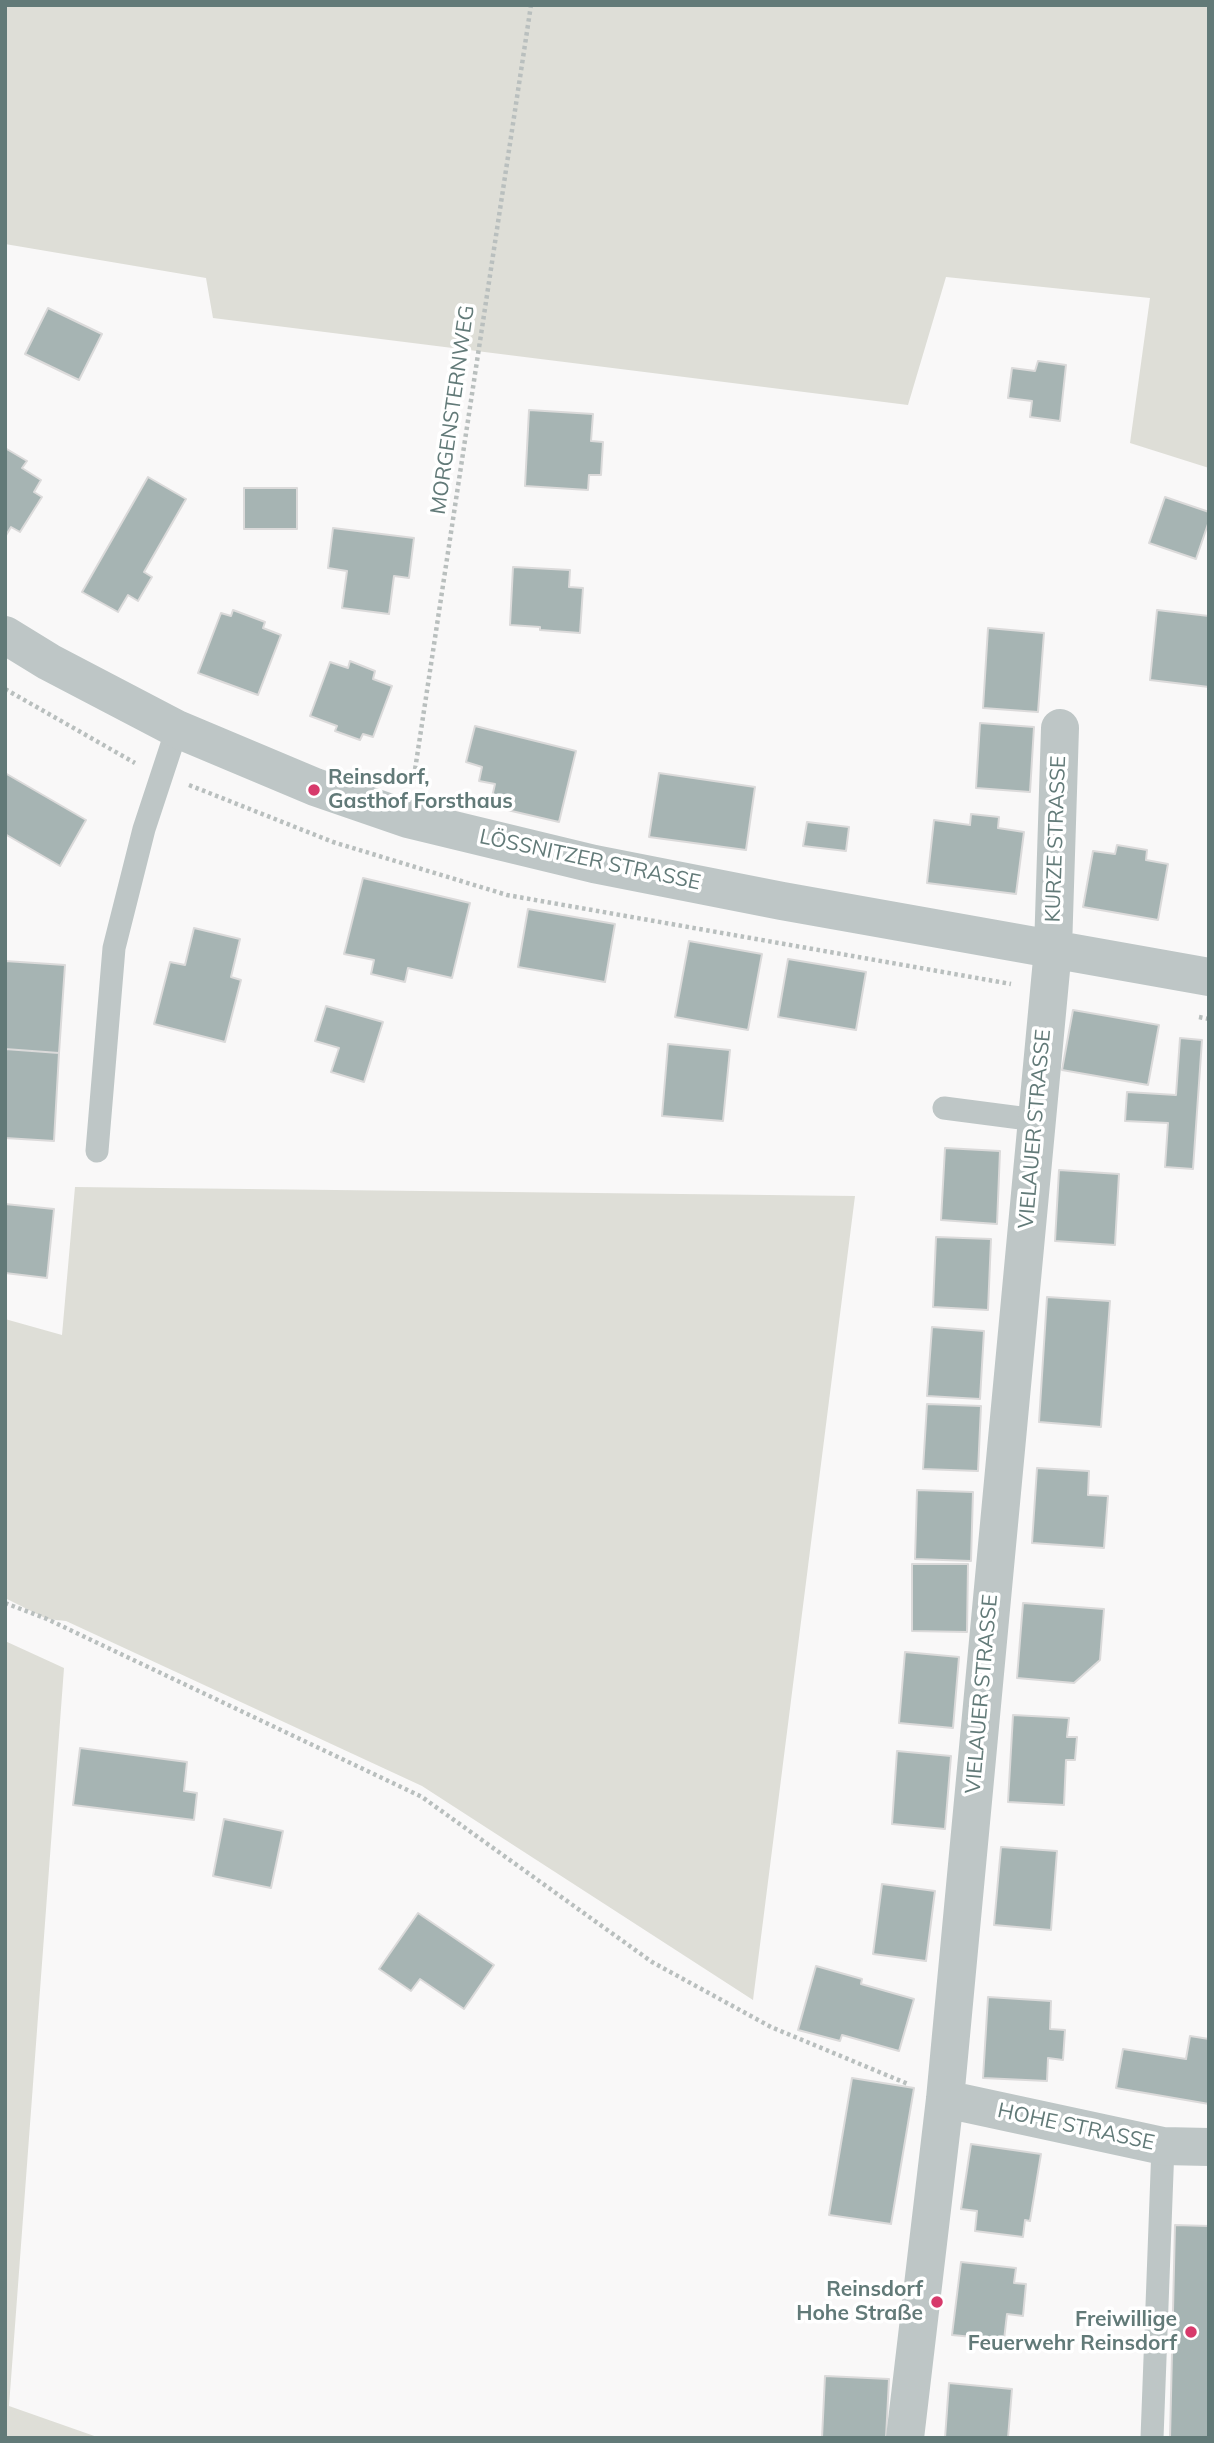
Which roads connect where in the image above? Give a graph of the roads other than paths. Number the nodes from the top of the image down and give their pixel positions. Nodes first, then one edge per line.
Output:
1 (5, 635) edge
2 (1060, 728) dead end
3 (177, 729) junction
4 (1052, 949) junction
5 (1209, 978) edge
6 (944, 1108) dead end
7 (1036, 1120) junction
8 (97, 1150) dead end
9 (945, 2099) junction
10 (1163, 2146) junction
11 (1209, 2147) edge
12 (905, 2438) edge
13 (1152, 2438) edge

1 - 3 street, LÖSSNITZER STRASSE
2 - 4 street, KURZE STRASSE
3 - 4 street, LÖSSNITZER STRASSE
3 - 8 lane
4 - 5 street, LÖSSNITZER STRASSE
4 - 7 street, VIELAUER STRASSE
6 - 7 lane
7 - 9 street, VIELAUER STRASSE
9 - 10 street, HOHE STRASSE
9 - 12 street, VIELAUER STRASSE
10 - 11 street, HOHE STRASSE
10 - 13 lane

